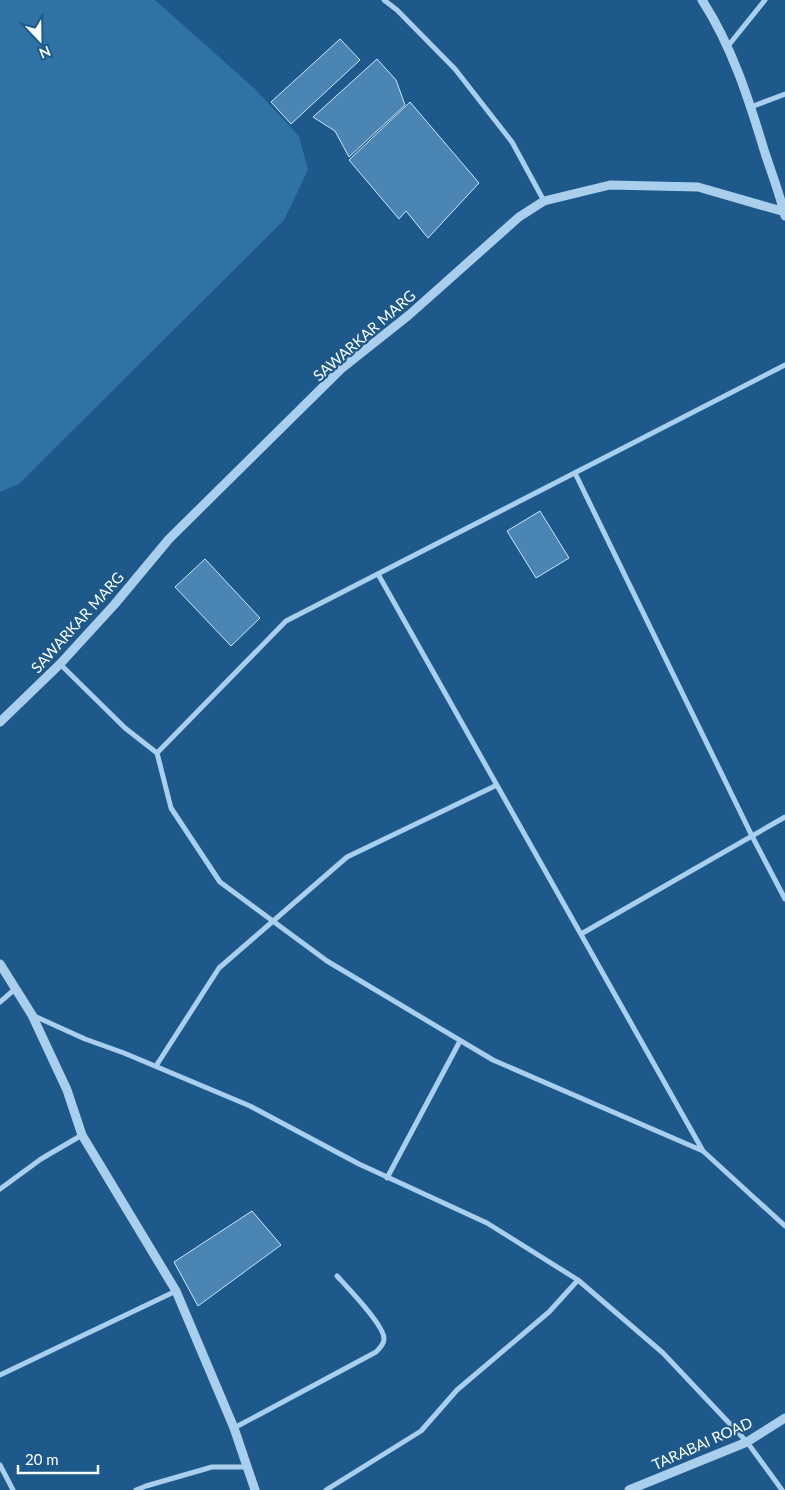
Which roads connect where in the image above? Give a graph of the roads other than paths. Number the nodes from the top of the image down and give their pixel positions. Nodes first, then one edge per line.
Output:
1 (384, 0) edge
2 (702, 0) edge
3 (765, 0) edge
4 (728, 46) junction
5 (785, 94) edge
6 (751, 107) junction
7 (544, 201) junction
8 (785, 214) edge
9 (785, 365) edge
10 (575, 473) junction
11 (378, 574) junction
12 (60, 664) junction
13 (0, 722) edge
14 (157, 753) junction
15 (497, 785) junction
16 (785, 817) edge
17 (752, 836) junction
18 (785, 899) edge
19 (273, 921) junction
20 (581, 934) junction
21 (0, 964) edge
22 (15, 989) junction
23 (0, 1002) edge
24 (32, 1015) junction
25 (460, 1041) junction
26 (156, 1066) junction
27 (82, 1136) junction
28 (703, 1151) junction
29 (387, 1178) junction
30 (0, 1189) edge
31 (785, 1226) edge
32 (337, 1276) dead end
33 (578, 1280) junction
34 (176, 1291) junction
35 (0, 1375) edge
36 (785, 1418) edge
37 (234, 1428) junction
38 (747, 1442) junction
39 (0, 1465) edge
40 (247, 1467) junction
41 (13, 1490) edge
42 (136, 1490) edge
43 (255, 1490) edge
44 (326, 1490) edge
45 (629, 1490) edge
46 (782, 1490) edge

1 - 7 street
2 - 4 street
3 - 4 street
4 - 6 street
5 - 6 street
6 - 8 street
7 - 8 street, SAWARKAR MARG
7 - 12 street, SAWARKAR MARG
9 - 10 street
10 - 11 street
10 - 17 street
11 - 14 street
11 - 15 street
12 - 13 street, SAWARKAR MARG
12 - 14 street
14 - 19 street
15 - 19 street
15 - 20 street
16 - 17 street
17 - 18 street
17 - 20 street
19 - 25 street
19 - 26 street
20 - 28 street
21 - 22 street
22 - 23 street
22 - 24 street
24 - 26 street
24 - 27 street
25 - 28 street
25 - 29 street
26 - 29 street
27 - 30 street
27 - 34 street
28 - 31 street
29 - 33 street
32 - 37 street
33 - 38 street
33 - 44 street
34 - 35 street
34 - 37 street
36 - 38 street, TARABAI ROAD
37 - 40 street
38 - 45 street, TARABAI ROAD
38 - 46 street
39 - 41 street
40 - 42 street
40 - 43 street

